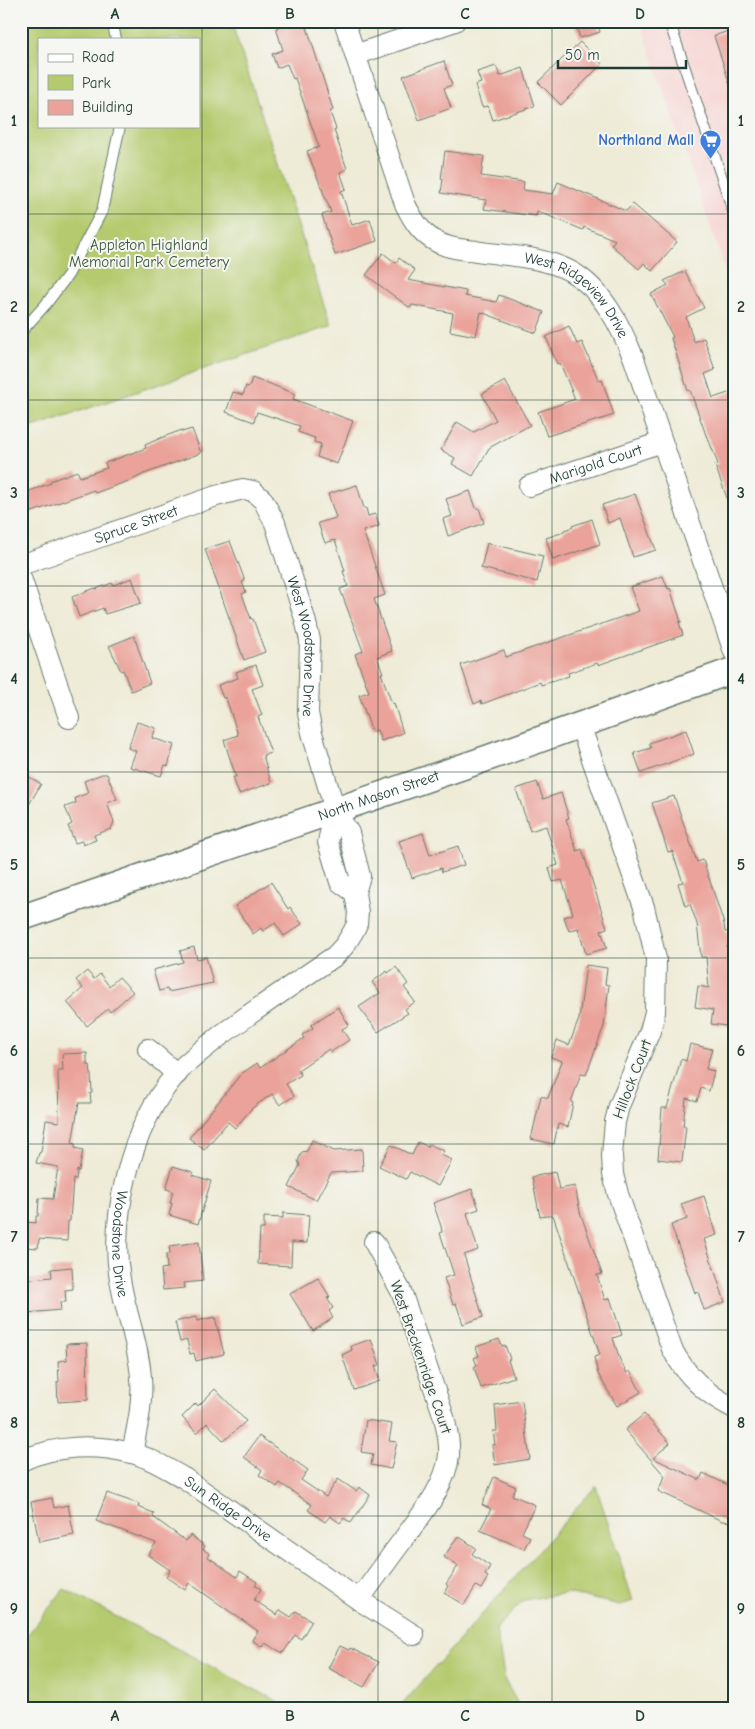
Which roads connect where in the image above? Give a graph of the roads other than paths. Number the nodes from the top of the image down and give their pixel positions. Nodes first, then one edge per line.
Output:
1 (112, 21) edge
2 (344, 21) edge
3 (455, 21) edge
4 (669, 21) edge
5 (116, 38) edge
6 (355, 55) junction
7 (120, 128) edge
8 (734, 214) edge
9 (21, 332) edge
10 (662, 442) junction
11 (529, 486) dead end
12 (253, 491) joint
13 (21, 565) edge
14 (21, 578) edge
15 (734, 652) edge
16 (734, 670) edge
17 (69, 718) dead end
18 (580, 725) junction
19 (335, 810) junction
20 (21, 918) edge
21 (148, 1049) dead end
22 (177, 1074) junction
23 (374, 1242) dead end
24 (734, 1408) edge
25 (132, 1453) junction
26 (21, 1461) edge
27 (359, 1600) junction
28 (414, 1634) dead end

1 - 5 lane
2 - 6 street, West Ridgeview Drive
3 - 6 street
4 - 8 lane
6 - 10 street, West Ridgeview Drive
7 - 9 lane
10 - 11 street, Marigold Court
10 - 15 street, West Ridgeview Drive
12 - 13 street, Spruce Street
12 - 19 street, West Woodstone Drive
14 - 17 street
16 - 18 street, North Mason Street
18 - 19 street, North Mason Street
18 - 24 street, Hillock Court
19 - 20 street, North Mason Street
19 - 22 street, Woodstone Drive
21 - 22 street
22 - 25 street, Woodstone Drive
23 - 27 street, West Breckenridge Court
25 - 26 street, Sun Ridge Drive
25 - 27 street, Sun Ridge Drive
27 - 28 street, Sun Ridge Drive

